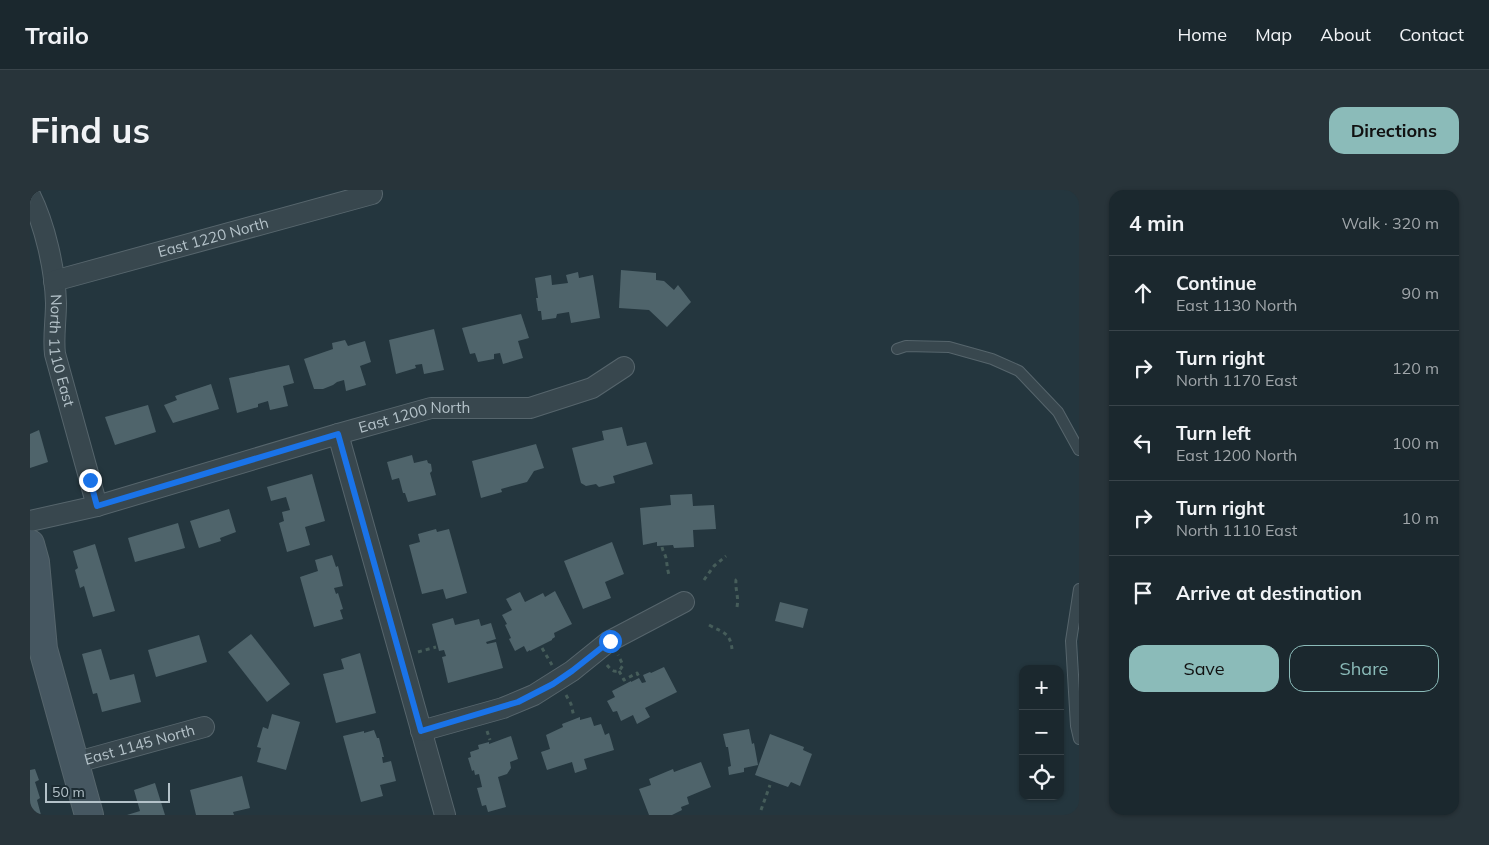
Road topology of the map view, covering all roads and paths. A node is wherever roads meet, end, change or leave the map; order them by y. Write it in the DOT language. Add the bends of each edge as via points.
graph roads {
  1 [pos="372,194"];
  2 [pos="30,195"];
  3 [pos="54,282"];
  4 [pos="897,349"];
  5 [pos="624,367"];
  6 [pos="338,434"];
  7 [pos="1079,450"];
  8 [pos="97,506"];
  9 [pos="30,521"];
  10 [pos="30,544"];
  11 [pos="662,547"];
  12 [pos="726,556"];
  13 [pos="669,574"];
  14 [pos="739,578"];
  15 [pos="704,580"];
  16 [pos="1079,589"];
  17 [pos="684,602"];
  18 [pos="737,607"];
  19 [pos="1077,610"];
  20 [pos="710,626"];
  21 [pos="436,647"];
  22 [pos="542,648"];
  23 [pos="732,649"];
  24 [pos="616,652"];
  25 [pos="412,653"];
  26 [pos="605,661"];
  27 [pos="553,668"];
  28 [pos="619,670"];
  29 [pos="638,677"];
  30 [pos="563,692"];
  31 [pos="574,717"];
  32 [pos="204,727"];
  33 [pos="421,731"];
  34 [pos="1079,739"];
  35 [pos="74,763"];
  36 [pos="770,785"];
  37 [pos="761,810"];
  38 [pos="89,815"];
  39 [pos="445,815"];
  1 -- 3 [label="street, East 1220 North"];
  2 -- 3 [label="street, North 1110 East" via="44,227"];
  3 -- 8 [label="street, North 1110 East" via="55,354"];
  4 -- 7 [label="lane" via="906,346 949,347 992,359 1019,371 1058,412"];
  5 -- 6 [label="street, East 1200 North" via="592,388 530,408 431,408"];
  6 -- 8 [label="street, East 1200 North"];
  6 -- 33 [label="street"];
  8 -- 9 [label="street, East 1200 North"];
  10 -- 35 [label="street" via="35,562 43,649"];
  11 -- 13 [label="path"];
  12 -- 15 [label="path"];
  14 -- 18 [label="path" via="735,585"];
  16 -- 19 [label="lane"];
  17 -- 33 [label="street" via="608,642 572,671 534,695 503,708"];
  19 -- 34 [label="lane" via="1071,641"];
  20 -- 23 [label="path" via="730,637"];
  21 -- 25 [label="path"];
  22 -- 27 [label="path"];
  24 -- 28 [label="path" via="624,666"];
  26 -- 28 [label="path" via="612,670"];
  28 -- 29 [label="path" via="624,680 637,673"];
  30 -- 31 [label="path"];
  32 -- 35 [label="street, East 1145 North"];
  33 -- 39 [label="street"];
  35 -- 38 [label="street"];
  36 -- 37 [label="path"];
}
